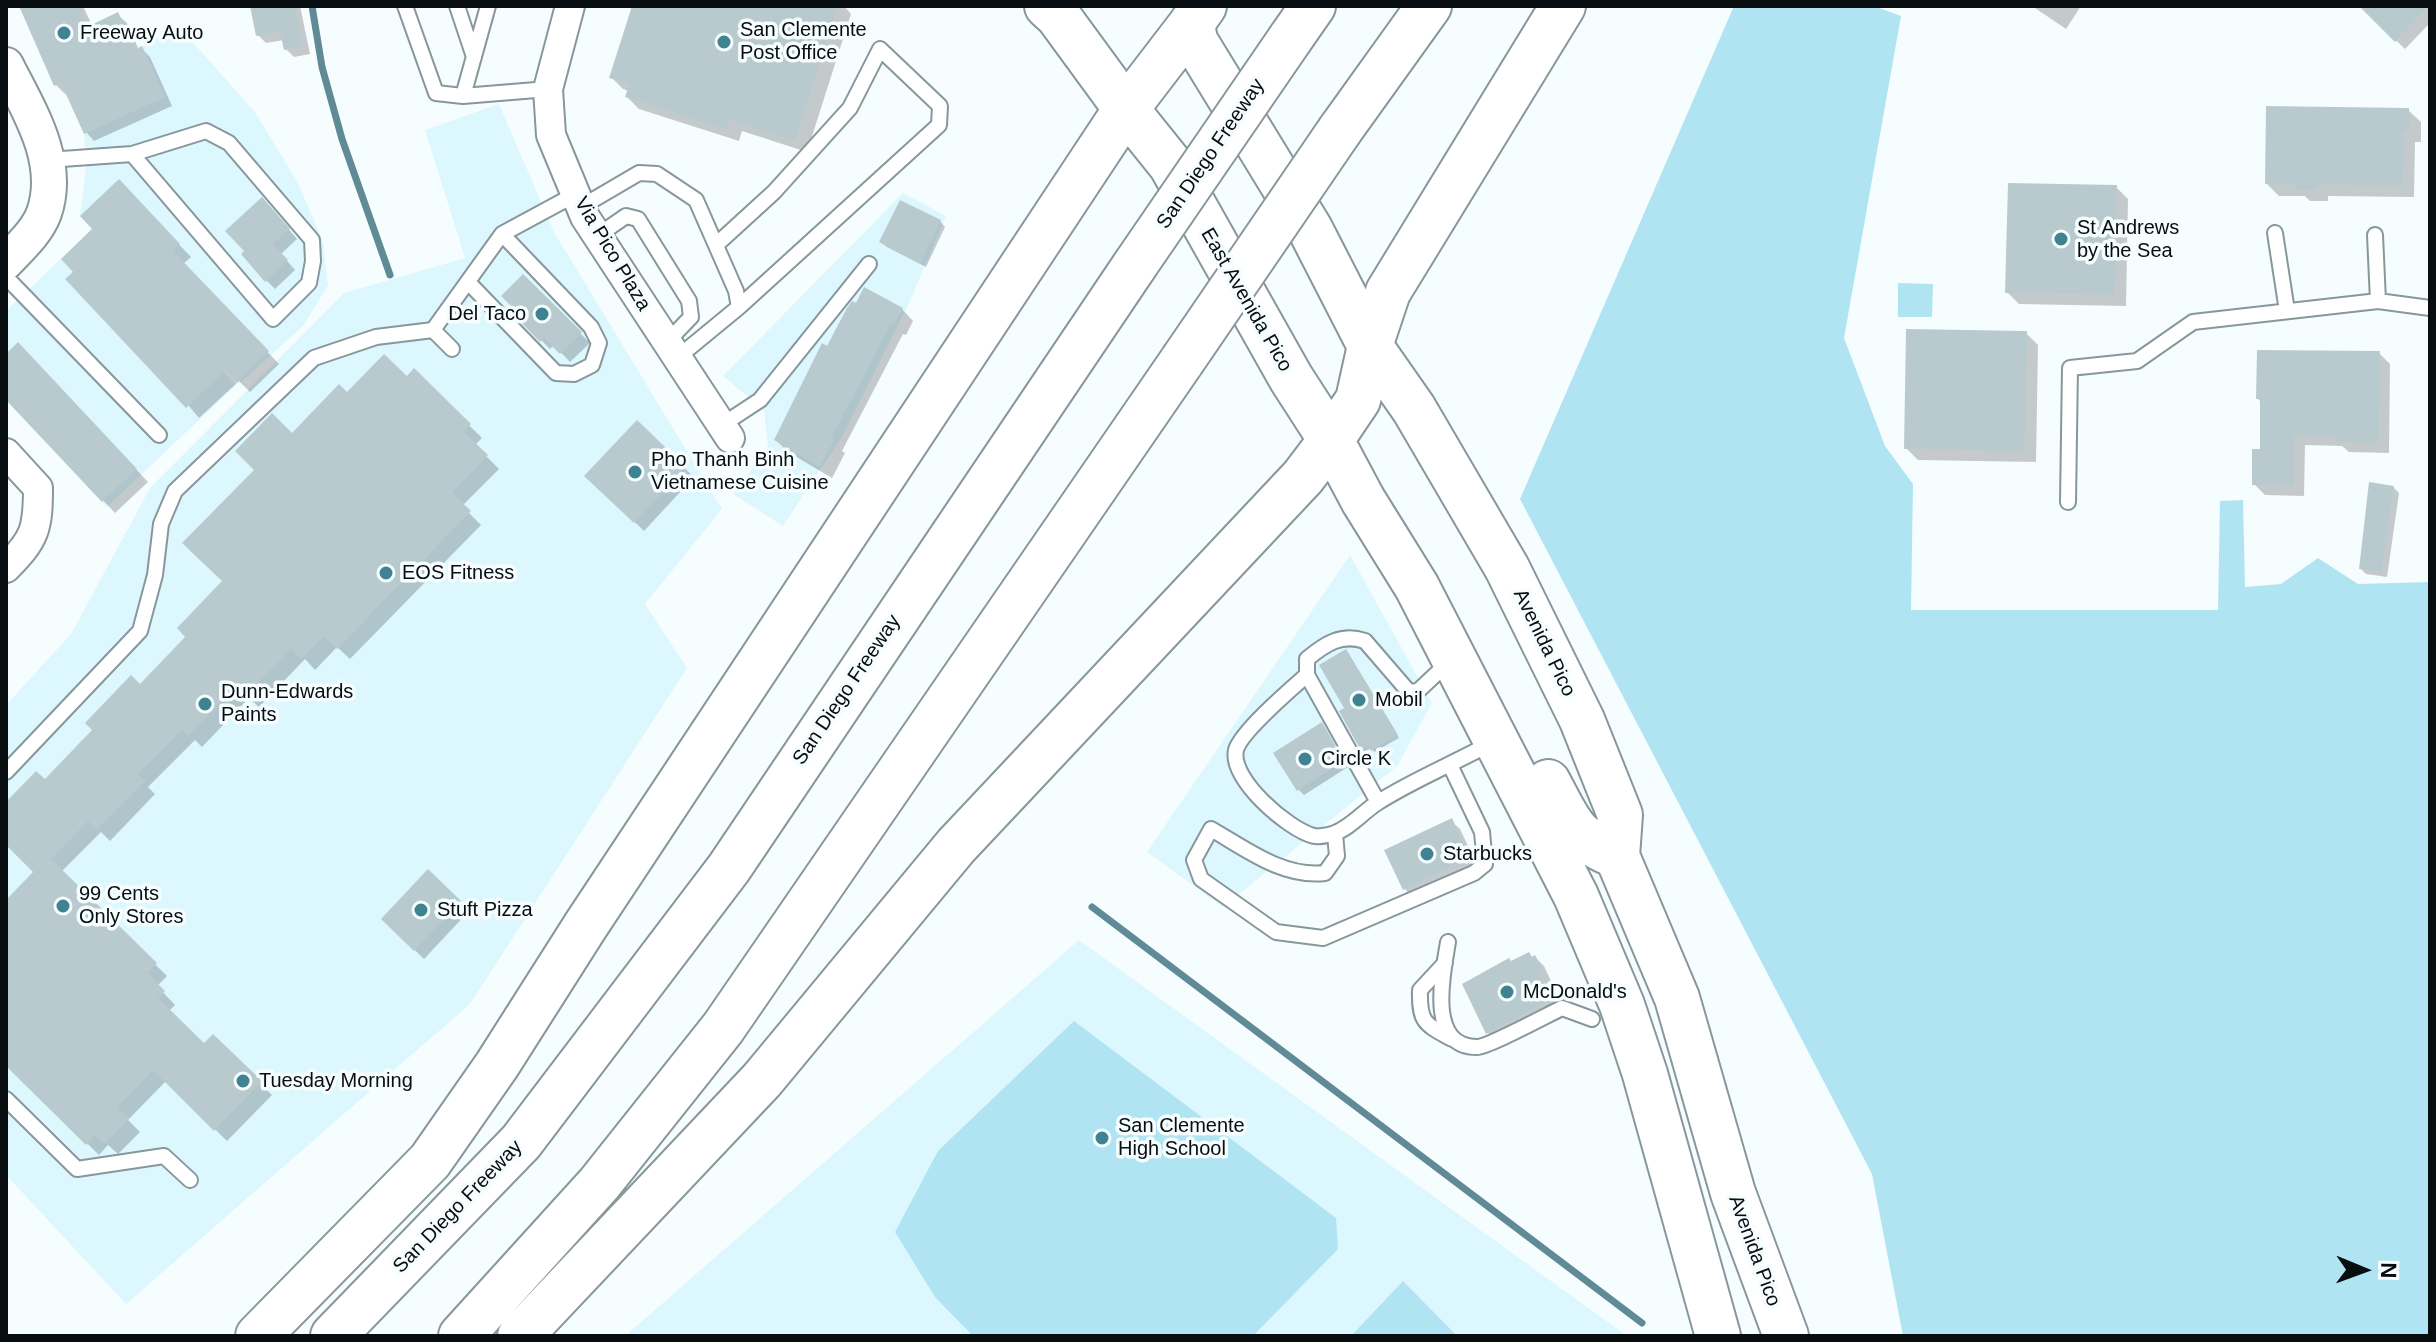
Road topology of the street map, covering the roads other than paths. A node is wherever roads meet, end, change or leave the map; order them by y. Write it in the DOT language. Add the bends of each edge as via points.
graph roads {
  1 [pos="405,6"];
  2 [pos="457,6"];
  3 [pos="488,6"];
  4 [pos="570,6"];
  5 [pos="1047,6"];
  6 [pos="1429,6"];
  7 [pos="1563,6"];
  8 [pos="1190,12"];
  9 [pos="1301,22"];
  10 [pos="474,57"];
  11 [pos="6,65"];
  12 [pos="548,89"];
  13 [pos="463,96"];
  14 [pos="1126,109"];
  15 [pos="132,154"];
  16 [pos="47,160"];
  17 [pos="578,201"];
  18 [pos="2275,233"];
  19 [pos="502,234"];
  20 [pos="2375,235"];
  21 [pos="597,236"];
  22 [pos="716,245"];
  23 [pos="6,262"];
  24 [pos="869,264"];
  25 [pos="6,277"];
  26 [pos="468,282"];
  27 [pos="2378,301"];
  28 [pos="739,307"];
  29 [pos="2430,308"];
  30 [pos="2287,311"];
  31 [pos="433,330"];
  32 [pos="1370,346"];
  33 [pos="452,349"];
  34 [pos="672,351"];
  35 [pos="726,432"];
  36 [pos="159,435"];
  37 [pos="1331,440"];
  38 [pos="6,453"];
  39 [pos="2068,502"];
  40 [pos="6,568"];
  41 [pos="1452,659"];
  42 [pos="1307,675"];
  43 [pos="1494,741"];
  44 [pos="1450,765"];
  45 [pos="6,772"];
  46 [pos="1378,802"];
  47 [pos="1335,834"];
  48 [pos="1617,856"];
  49 [pos="1576,896"];
  50 [pos="1448,942"];
  51 [pos="1445,963"];
  52 [pos="1677,998"];
  53 [pos="1592,1019"];
  54 [pos="1456,1041"];
  55 [pos="6,1099"];
  56 [pos="190,1180"];
  57 [pos="258,1336"];
  58 [pos="333,1336"];
  59 [pos="461,1336"];
  60 [pos="520,1336"];
  61 [pos="1718,1336"];
  62 [pos="1786,1336"];
  1 -- 13 [label="lane" via="436,93"];
  2 -- 10 [label="lane"];
  3 -- 10 [label="lane"];
  4 -- 12 [label="street, Via Pico Plaza"];
  5 -- 14 [label="main road, East Avenida Pico"];
  6 -- 59 [label="main road, bridge" via="723,1028 599,1184"];
  7 -- 32 [label="main road" via="1388,292"];
  8 -- 14 [label="main road"];
  8 -- 32 [label="main road, Avenida Pico" via="1195,41 1310,229"];
  9 -- 58 [label="main road, San Diego Freeway, bridge" via="720,881 521,1142"];
  10 -- 13 [label="lane"];
  11 -- 16 [label="street"];
  12 -- 13 [label="lane"];
  12 -- 17 [label="street, Via Pico Plaza" via="551,135"];
  14 -- 37 [label="main road, East Avenida Pico" via="1171,165"];
  14 -- 57 [label="main road" via="439,1149"];
  15 -- 15 [label="lane" via="273,319 309,283 312,240 229,143 206,131"];
  15 -- 16 [label="lane"];
  16 -- 23 [label="street" via="44,214"];
  17 -- 19 [label="lane"];
  17 -- 21 [label="street, Via Pico Plaza"];
  17 -- 22 [label="lane" via="639,173 657,174 696,200"];
  18 -- 30 [label="lane"];
  19 -- 26 [label="lane"];
  19 -- 26 [label="lane" via="591,327 599,343 592,365 574,374 556,373"];
  20 -- 27 [label="lane"];
  21 -- 34 [label="street, Via Pico Plaza"];
  21 -- 34 [label="lane" via="626,216 638,219 689,301 691,317"];
  22 -- 28 [label="lane"];
  22 -- 28 [label="lane" via="774,192 850,108 880,49 940,106 939,125"];
  24 -- 35 [label="lane" via="760,400"];
  25 -- 36 [label="lane"];
  26 -- 31 [label="lane"];
  27 -- 29 [label="lane"];
  27 -- 30 [label="lane"];
  28 -- 34 [label="lane"];
  30 -- 39 [label="lane" via="2193,322 2137,361 2070,368"];
  31 -- 33 [label="lane"];
  31 -- 45 [label="lane" via="376,337 314,358 175,491 161,524 140,631"];
  32 -- 37 [label="main road" via="1358,400"];
  32 -- 48 [label="main road, Avenida Pico" via="1414,409 1507,568 1582,720 1620,815"];
  34 -- 35 [label="street, Via Pico Plaza"];
  37 -- 41 [label="main road" via="1417,587"];
  37 -- 60 [label="main road" via="1303,477 956,846 762,1080"];
  38 -- 40 [label="street" via="38,488 38,516 28,546"];
  41 -- 42 [label="lane" via="1418,691 1409,692 1365,641 1343,638 1324,644 1307,659"];
  41 -- 43 [label="main road"];
  42 -- 46 [label="lane"];
  42 -- 47 [label="lane" via="1260,718 1236,749 1236,761 1259,798 1283,820 1315,836"];
  43 -- 44 [label="lane"];
  43 -- 48 [label="main road" via="1531,753 1575,832"];
  43 -- 49 [label="main road"];
  44 -- 46 [label="lane"];
  44 -- 47 [label="lane" via="1482,832 1485,864 1323,938 1276,932 1201,879 1194,860 1211,829 1285,870 1325,873 1337,856"];
  46 -- 47 [label="lane"];
  48 -- 52 [label="main road, Avenida Pico"];
  49 -- 52 [label="main road" via="1605,903 1633,968 1657,992"];
  49 -- 61 [label="main road" via="1645,1074"];
  50 -- 51 [label="lane"];
  51 -- 54 [label="lane" via="1443,1018"];
  51 -- 54 [label="lane" via="1420,990 1419,1013 1427,1026"];
  52 -- 62 [label="main road, Avenida Pico" via="1733,1193"];
  53 -- 54 [label="lane" via="1562,1008 1478,1047"];
  55 -- 56 [label="lane" via="77,1169 164,1156"];
}
